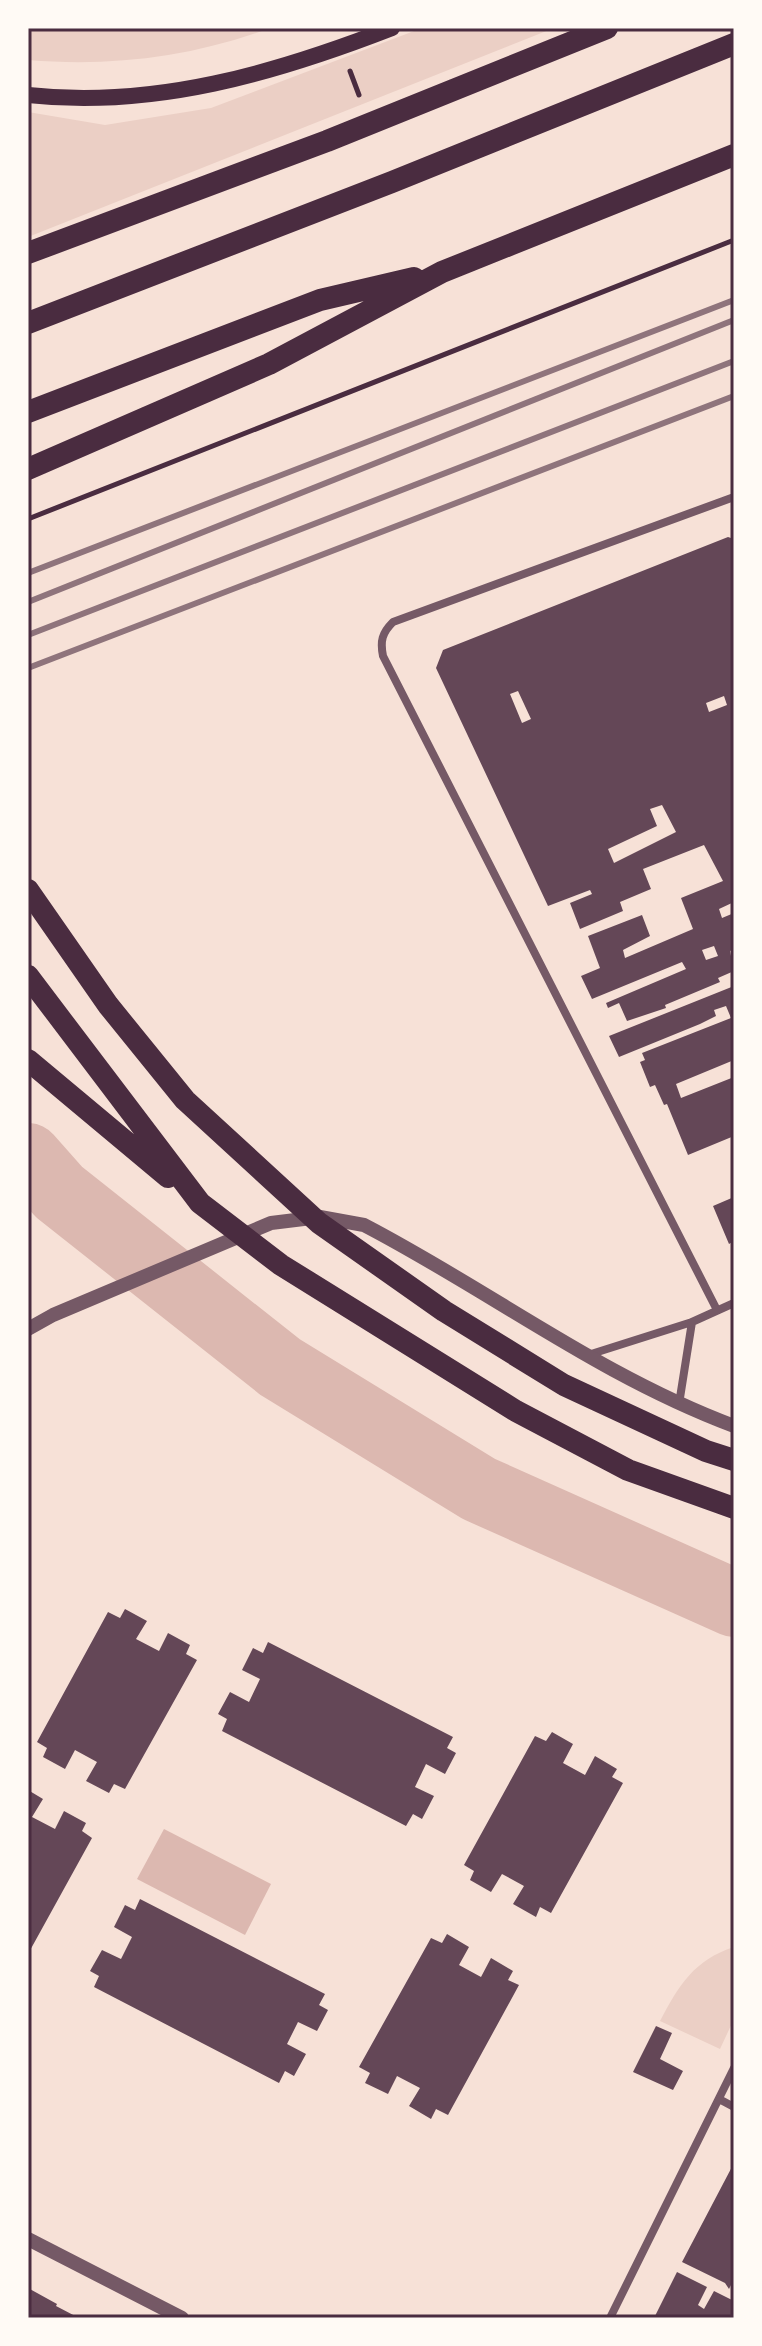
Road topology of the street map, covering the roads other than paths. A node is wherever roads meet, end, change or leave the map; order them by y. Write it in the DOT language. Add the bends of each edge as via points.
graph roads {
  1 [pos="392,28"];
  2 [pos="607,28"];
  3 [pos="734,44"];
  4 [pos="28,95"];
  5 [pos="734,155"];
  6 [pos="28,253"];
  7 [pos="442,272"];
  8 [pos="28,323"];
  9 [pos="28,412"];
  10 [pos="28,469"];
  11 [pos="734,497"];
  12 [pos="28,890"];
  13 [pos="28,976"];
  14 [pos="28,1060"];
  15 [pos="200,1203"];
  16 [pos="734,1303"];
  17 [pos="717,1310"];
  18 [pos="692,1322"];
  19 [pos="28,1329"];
  20 [pos="585,1356"];
  21 [pos="678,1405"];
  22 [pos="734,1426"];
  23 [pos="734,1460"];
  24 [pos="734,1508"];
  25 [pos="734,2068"];
  26 [pos="719,2099"];
  27 [pos="734,2107"];
  28 [pos="28,2239"];
  29 [pos="182,2318"];
  30 [pos="610,2318"];
  1 -- 4 [label="main road" via="244,79 164,93 73,100"];
  2 -- 6 [label="highway"];
  3 -- 8 [label="highway"];
  5 -- 7 [label="highway"];
  7 -- 9 [label="highway" via="320,300"];
  7 -- 10 [label="highway" via="269,364"];
  11 -- 17 [label="street" via="393,622 384,632 383,656"];
  12 -- 23 [label="highway" via="108,1005 185,1100 319,1223 444,1311 564,1385"];
  13 -- 15 [label="highway"];
  14 -- 15 [label="highway"];
  15 -- 24 [label="highway" via="281,1265 516,1411 628,1470"];
  16 -- 17 [label="street"];
  17 -- 18 [label="street"];
  18 -- 20 [label="street"];
  18 -- 21 [label="street"];
  19 -- 20 [label="street" via="271,1223 320,1217 364,1225"];
  20 -- 21 [label="street"];
  21 -- 22 [label="street"];
  25 -- 26 [label="street"];
  26 -- 27 [label="street"];
  26 -- 30 [label="street"];
  28 -- 29 [label="street"];
}
